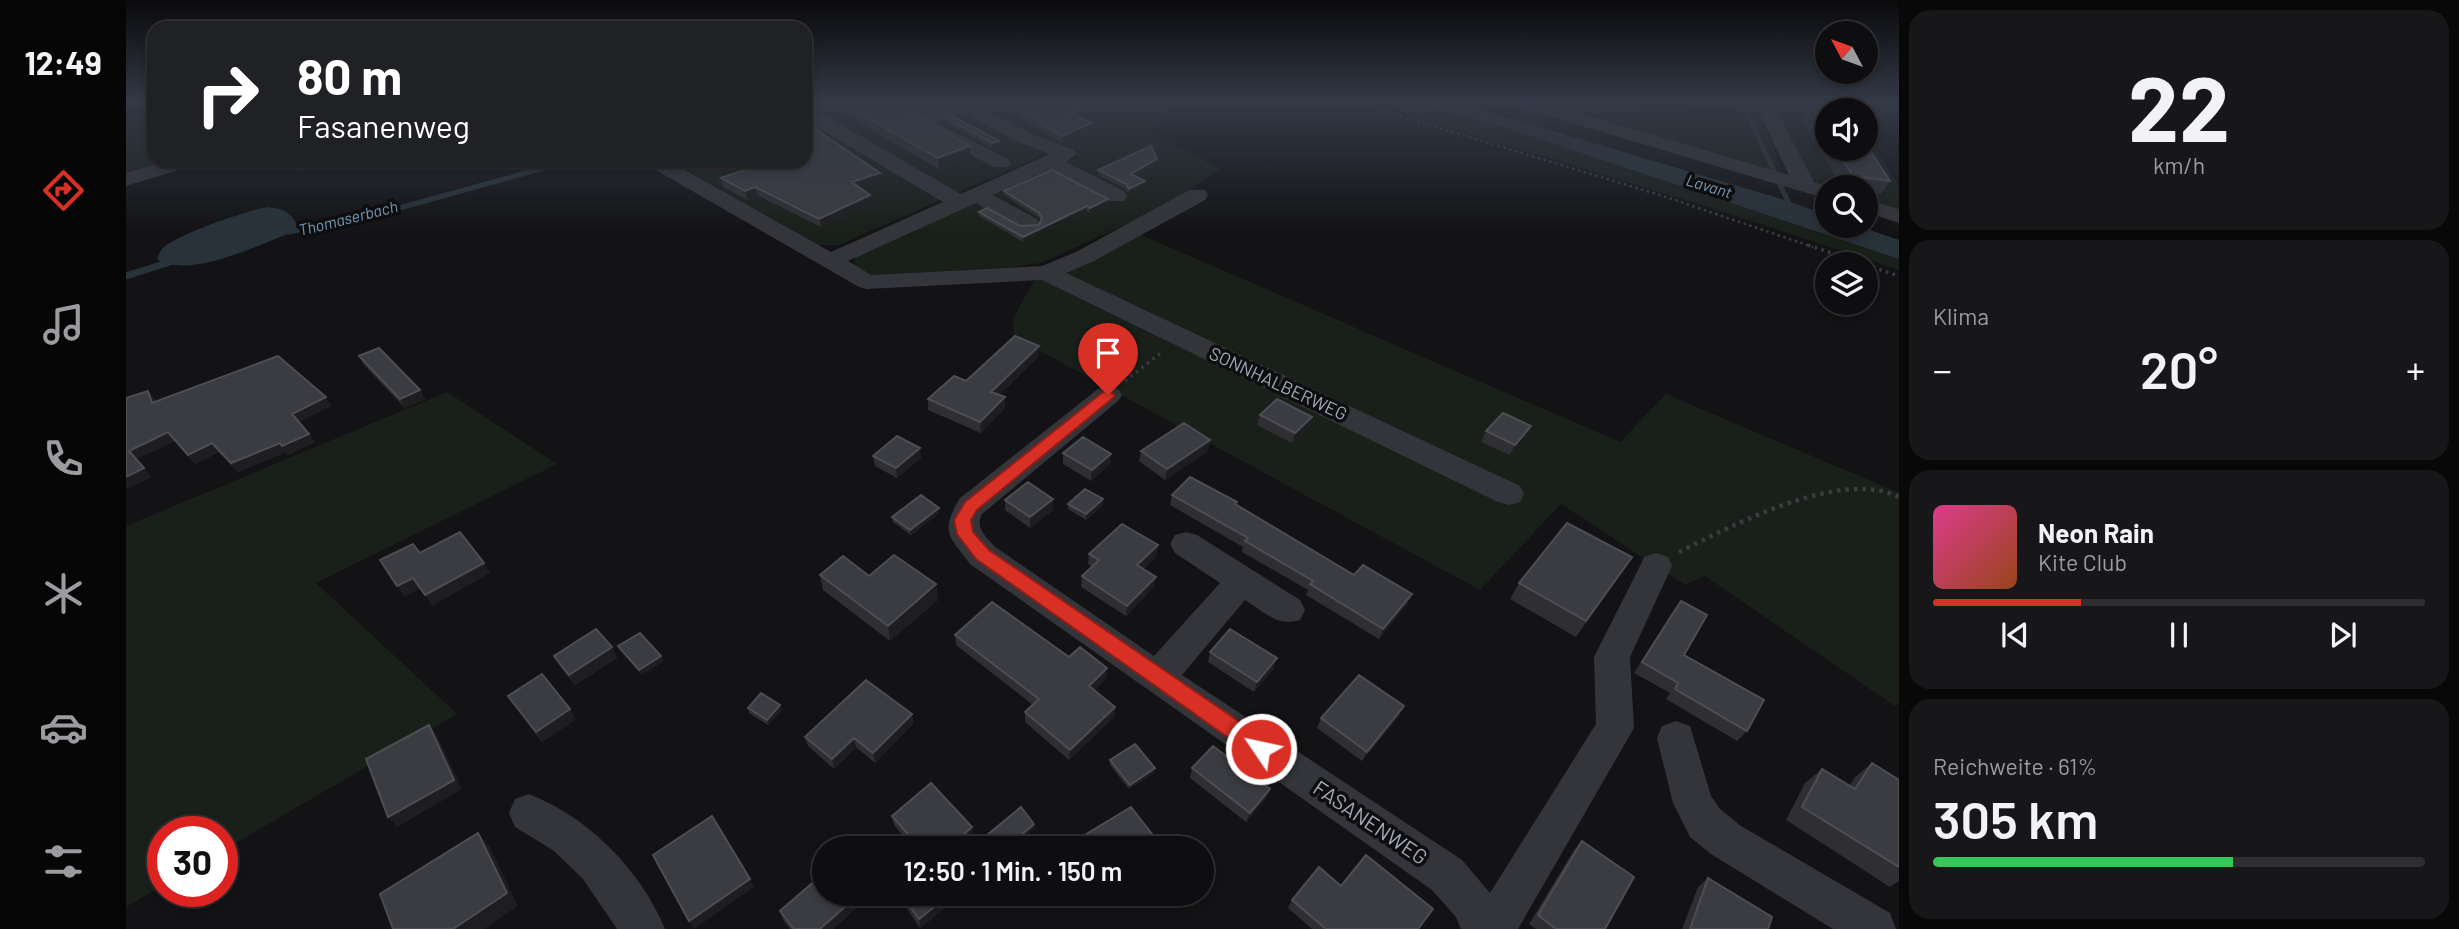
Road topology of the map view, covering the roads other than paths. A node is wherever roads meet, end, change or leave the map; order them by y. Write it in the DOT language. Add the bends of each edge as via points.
graph roads {
  1 [pos="867,145"];
  2 [pos="968,145"];
  3 [pos="1036,145"];
  4 [pos="1671,145"];
  5 [pos="1782,145"];
  6 [pos="1046,152"];
  7 [pos="1001,163"];
  8 [pos="165,168"];
  9 [pos="666,168"];
  10 [pos="126,180"];
  11 [pos="1798,183"];
  12 [pos="1815,189"];
  13 [pos="1197,195"];
  14 [pos="1116,196"];
  15 [pos="968,198"];
  16 [pos="1878,209"];
  17 [pos="1899,216"];
  18 [pos="1030,224"];
  19 [pos="828,261"];
  20 [pos="1046,273"];
  21 [pos="1108,395"];
  22 [pos="1509,494"];
  23 [pos="1186,544"];
  24 [pos="1656,566"];
  25 [pos="1242,581"];
  26 [pos="1288,610"];
  27 [pos="1157,678"];
  28 [pos="1676,738"];
  29 [pos="529,813"];
  30 [pos="643,929"];
  31 [pos="1483,929"];
  32 [pos="1493,929"];
  33 [pos="1874,929"];
  1 -- 15 [label="street"];
  2 -- 7 [label="street"];
  3 -- 6 [label="street"];
  4 -- 11 [label="street"];
  5 -- 11 [label="street"];
  6 -- 14 [label="street"];
  6 -- 15 [label="street"];
  8 -- 10 [label="street"];
  9 -- 19 [label="street, SONNHALBERWEG"];
  11 -- 12 [label="street"];
  13 -- 20 [label="street, SONNHALBERWEG"];
  15 -- 18 [label="street"];
  15 -- 19 [label="street"];
  16 -- 17 [label="street"];
  19 -- 20 [label="street, SONNHALBERWEG" via="867,282"];
  20 -- 22 [label="street, SONNHALBERWEG"];
  21 -- 27 [label="street, FASANENWEG" via="971,506 963,520 965,534 982,555"];
  23 -- 25 [label="street"];
  24 -- 32 [label="street" via="1612,657 1609,672 1618,712 1615,728"];
  25 -- 26 [label="street"];
  25 -- 27 [label="street"];
  27 -- 31 [label="street, FASANENWEG" via="1447,875 1472,902"];
  28 -- 33 [label="street" via="1693,803 1704,823"];
  29 -- 30 [label="street" via="569,838 598,864"];
}
